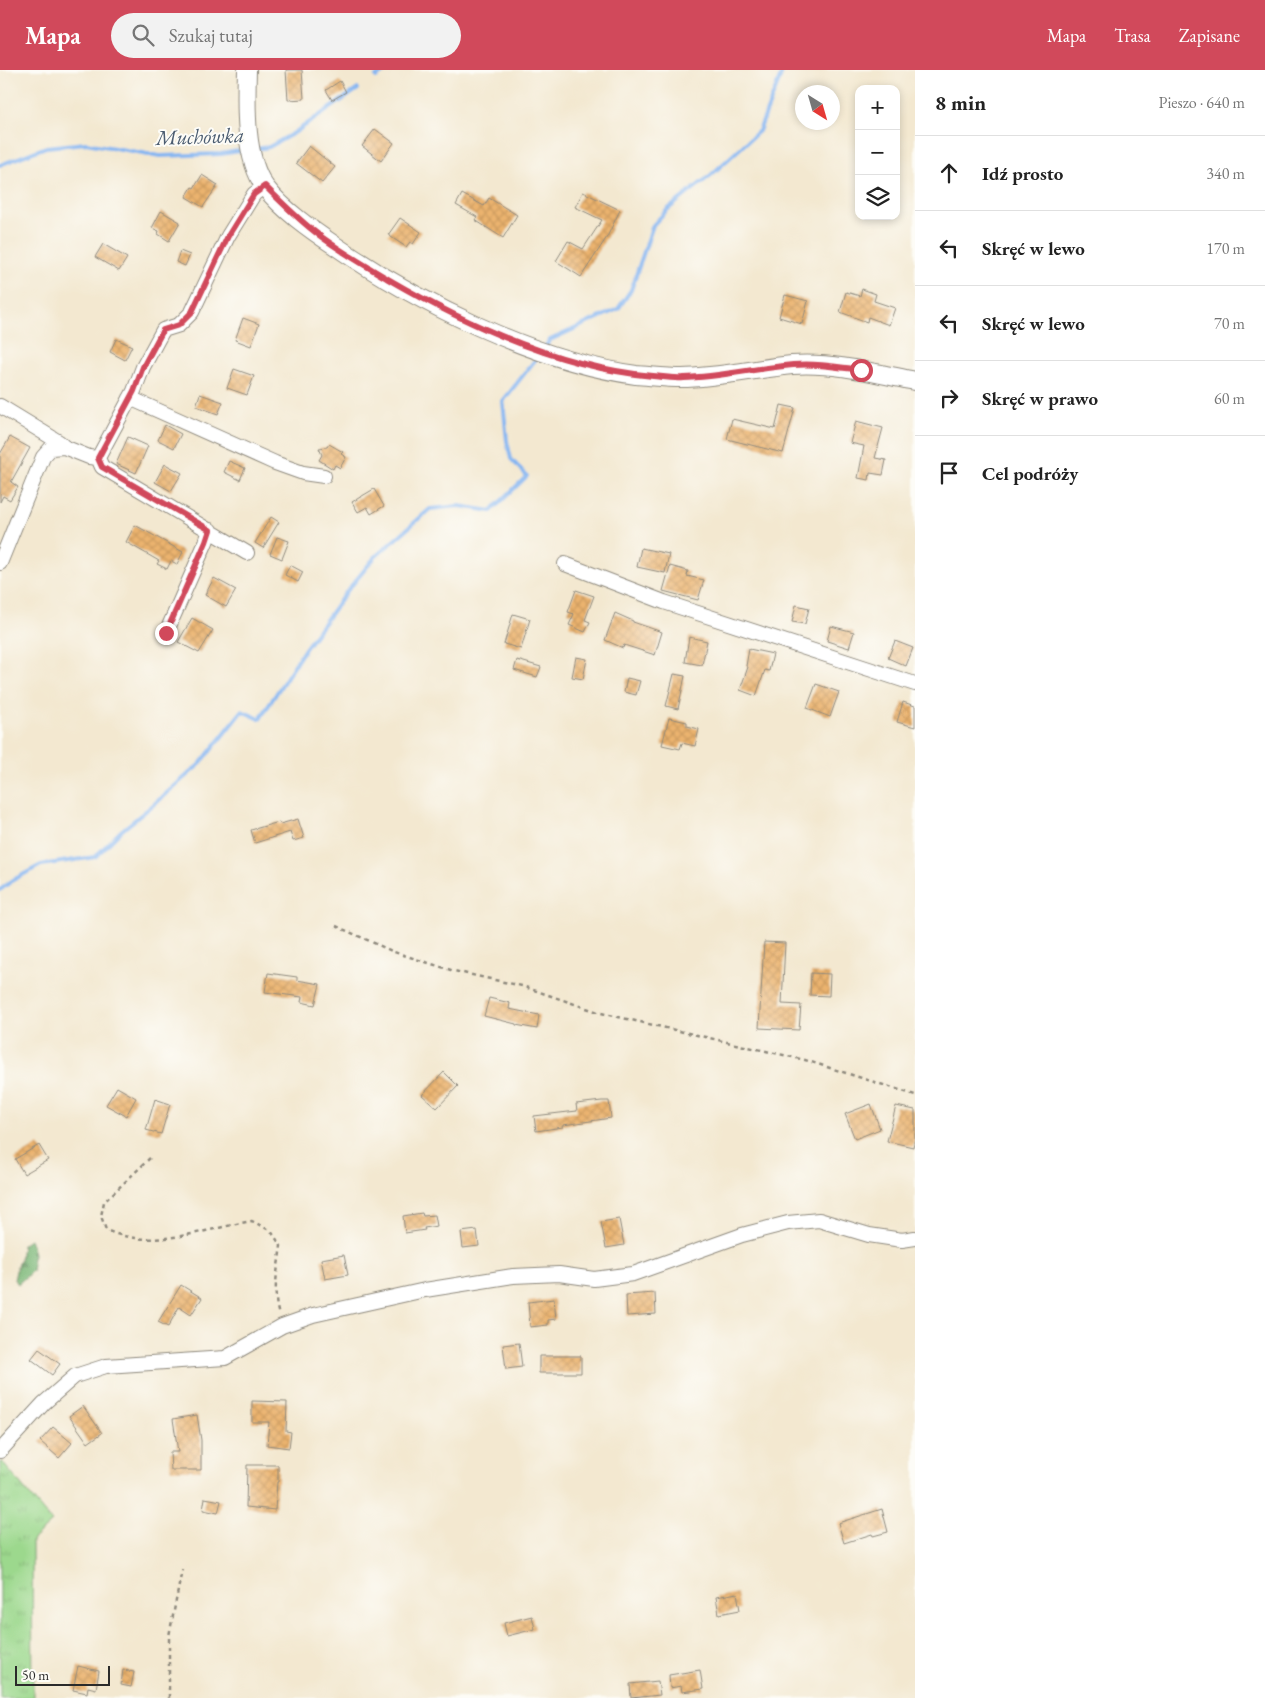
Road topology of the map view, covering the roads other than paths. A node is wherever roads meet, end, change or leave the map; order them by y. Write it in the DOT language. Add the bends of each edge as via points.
graph roads {
  1 [pos="247,70"];
  2 [pos="265,186"];
  3 [pos="915,381"];
  4 [pos="130,398"];
  5 [pos="0,406"];
  6 [pos="64,447"];
  7 [pos="98,458"];
  8 [pos="324,476"];
  9 [pos="210,530"];
  10 [pos="247,553"];
  11 [pos="0,563"];
  12 [pos="565,564"];
  13 [pos="166,633"];
  14 [pos="915,684"];
  15 [pos="915,1238"];
  16 [pos="0,1451"];
  1 -- 2 [label="main road" via="250,148"];
  2 -- 3 [label="main road" via="300,220 354,259 434,304 476,325 595,367 683,378 793,365 824,365"];
  2 -- 4 [label="street" via="254,194 228,236 192,312 179,325 163,330"];
  4 -- 7 [label="street"];
  4 -- 8 [label="street" via="275,463"];
  5 -- 6 [label="street"];
  6 -- 7 [label="street"];
  6 -- 11 [label="street" via="52,448 43,457"];
  7 -- 9 [label="street" via="102,467"];
  9 -- 10 [label="street"];
  9 -- 13 [label="street"];
  12 -- 14 [label="street" via="664,602"];
  15 -- 16 [label="street" via="902,1240 869,1236 820,1220 788,1223 742,1235 633,1274 594,1279 559,1274 513,1276 425,1290 312,1315 282,1326 225,1358 106,1366 75,1376"];
}
